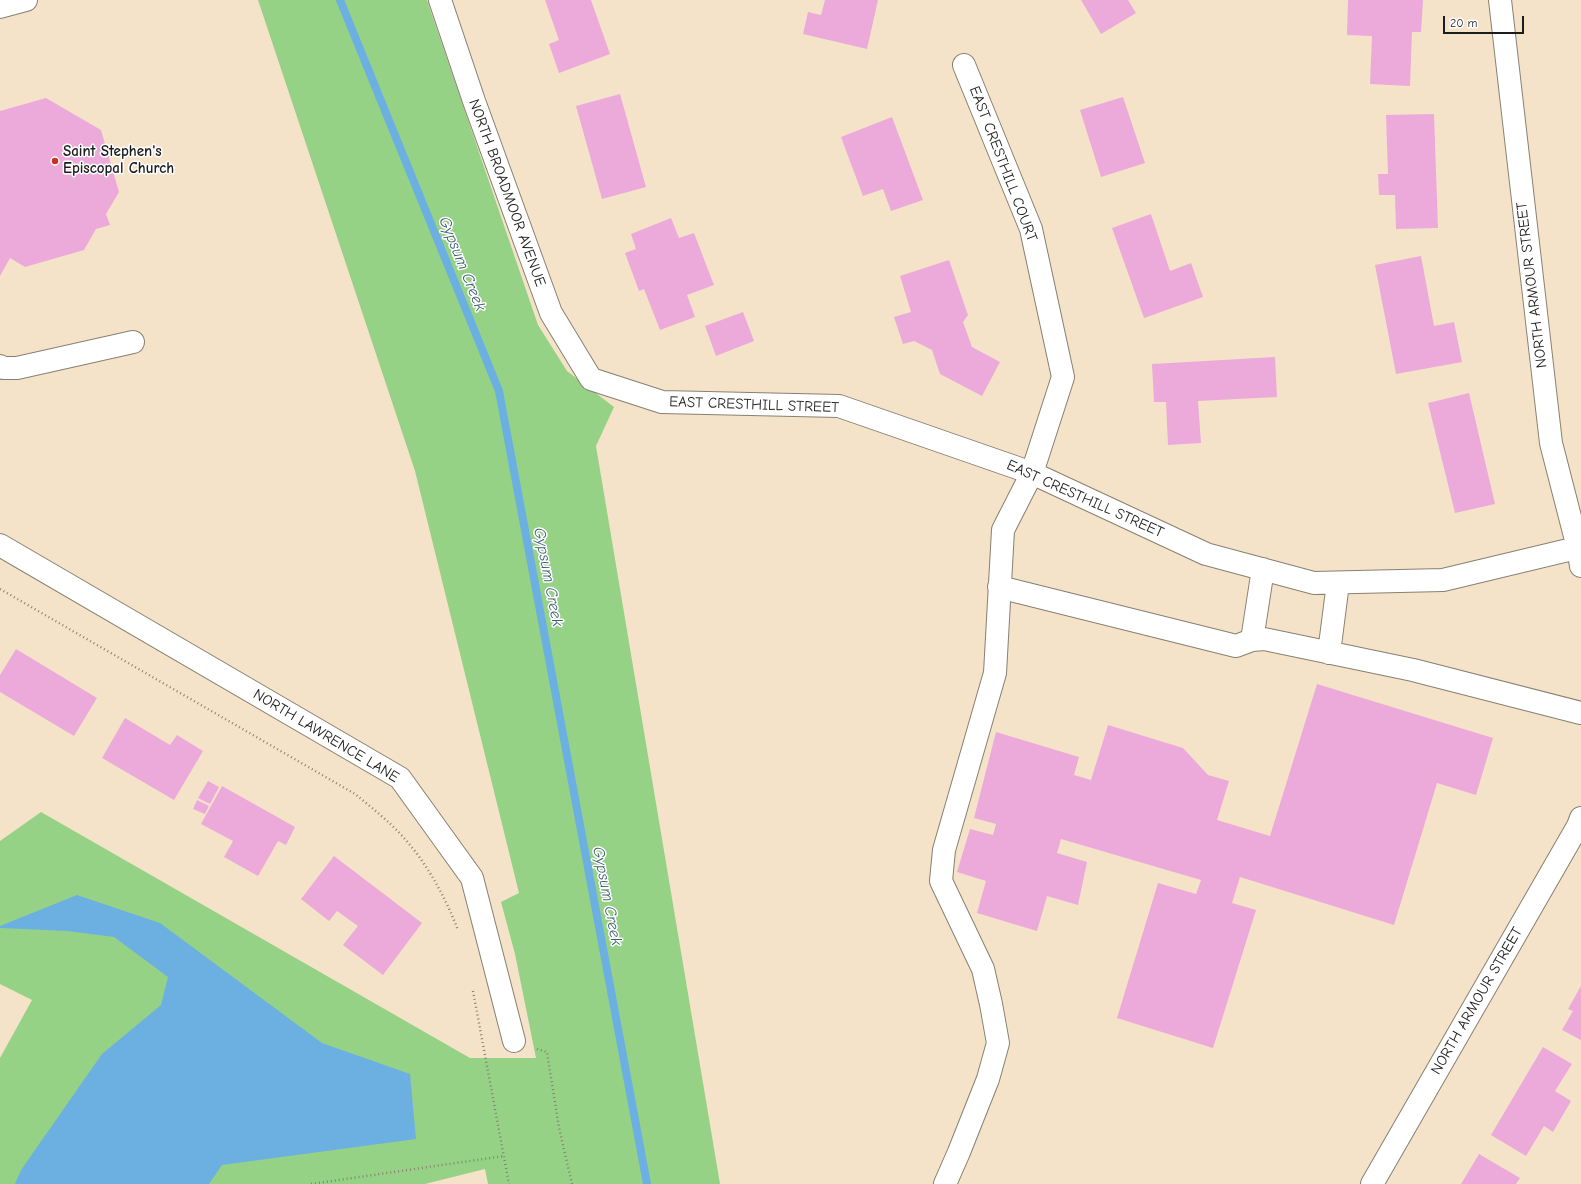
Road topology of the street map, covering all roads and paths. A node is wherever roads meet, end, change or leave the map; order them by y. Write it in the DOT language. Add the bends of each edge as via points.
graph roads {
  1 [pos="26,0"];
  2 [pos="440,0"];
  3 [pos="1500,0"];
  4 [pos="0,7"];
  5 [pos="964,65"];
  6 [pos="133,342"];
  7 [pos="0,366"];
  8 [pos="591,379"];
  9 [pos="1032,473"];
  10 [pos="0,546"];
  11 [pos="1580,553"];
  12 [pos="1263,569"];
  13 [pos="1338,583"];
  14 [pos="1000,587"];
  15 [pos="0,588"];
  16 [pos="1252,640"];
  17 [pos="1329,652"];
  18 [pos="1581,713"];
  19 [pos="1581,818"];
  20 [pos="460,936"];
  21 [pos="473,989"];
  22 [pos="514,1041"];
  23 [pos="504,1156"];
  24 [pos="311,1184"];
  25 [pos="509,1184"];
  26 [pos="572,1184"];
  27 [pos="945,1184"];
  28 [pos="1372,1184"];
  1 -- 4 [label="street"];
  2 -- 8 [label="street, NORTH BROADMOOR AVENUE" via="551,313"];
  3 -- 11 [label="street, NORTH ARMOUR STREET" via="1551,443"];
  5 -- 9 [label="street, EAST CRESTHILL COURT" via="1031,229 1063,376"];
  6 -- 7 [label="street" via="16,368"];
  8 -- 9 [label="street, EAST CRESTHILL STREET" via="662,402 839,406"];
  9 -- 12 [label="street, EAST CRESTHILL STREET" via="1206,554"];
  9 -- 14 [label="street, EAST CRESTHILL COURT" via="1003,530"];
  10 -- 22 [label="street, NORTH LAWRENCE LANE" via="400,778 472,878"];
  11 -- 13 [label="street, EAST CRESTHILL STREET" via="1442,580"];
  12 -- 13 [label="street, EAST CRESTHILL STREET" via="1314,583"];
  12 -- 16 [label="street"];
  13 -- 17 [label="street"];
  14 -- 16 [label="street" via="1236,646"];
  14 -- 27 [label="street, EAST CRESTHILL COURT" via="995,673 944,850 941,881 983,969 998,1043 988,1079"];
  15 -- 20 [label="path" via="355,794 387,820 409,843 431,874 452,914"];
  16 -- 17 [label="street" via="1264,639"];
  17 -- 18 [label="street" via="1413,670"];
  19 -- 28 [label="street, NORTH ARMOUR STREET"];
  21 -- 23 [label="path"];
  22 -- 26 [label="path" via="547,1052 559,1128"];
  23 -- 24 [label="path"];
  23 -- 25 [label="path"];
}
